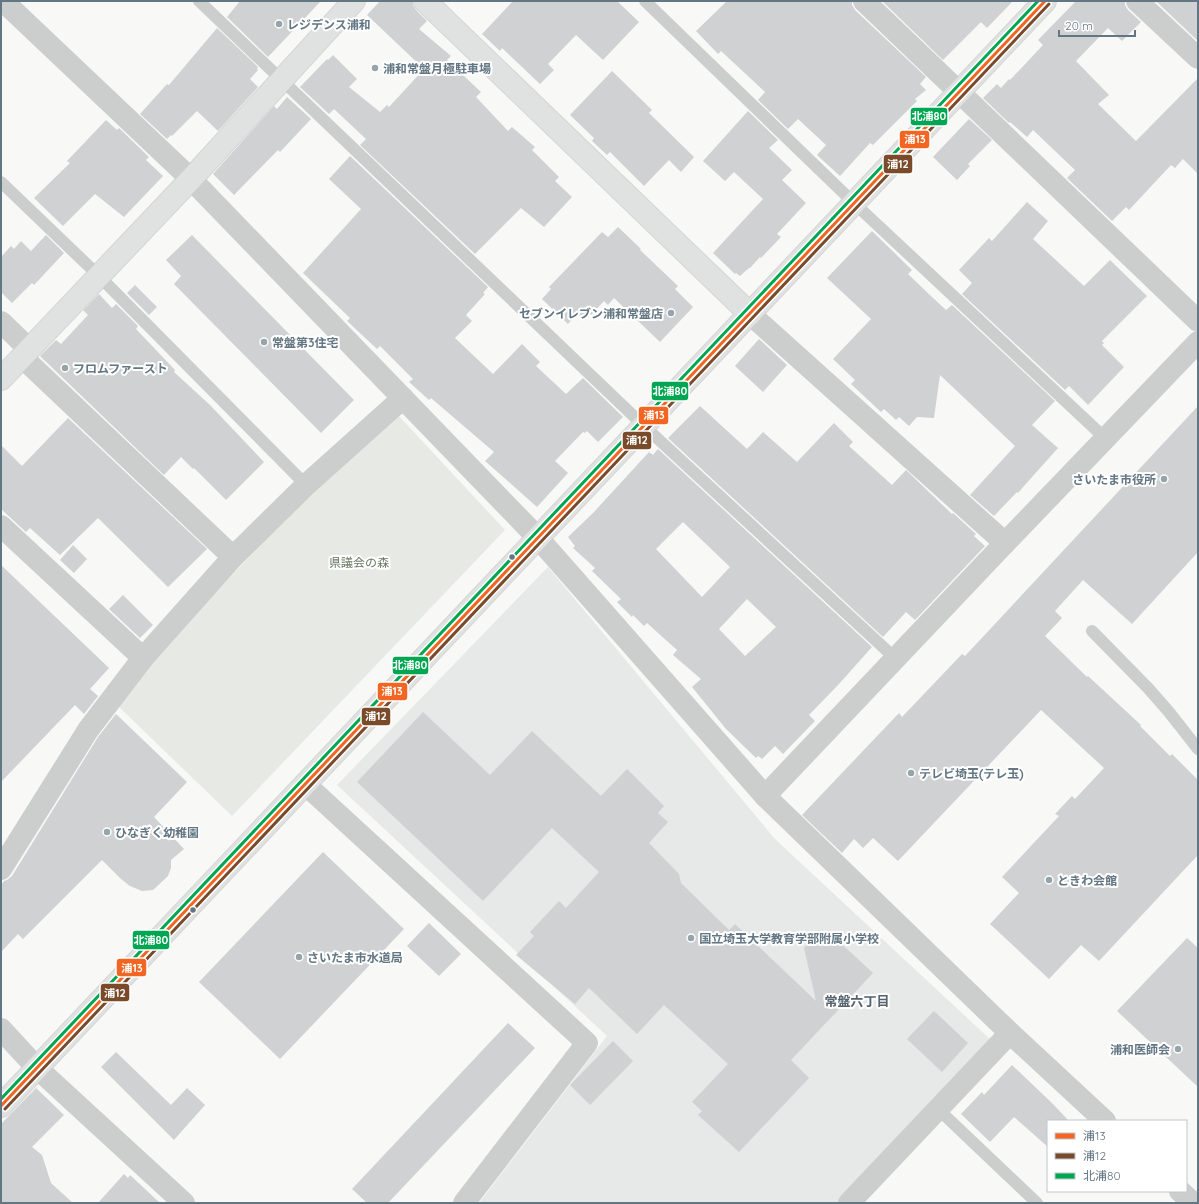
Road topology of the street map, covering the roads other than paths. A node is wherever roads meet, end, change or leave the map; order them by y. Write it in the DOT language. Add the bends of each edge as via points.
graph roads {
  1 [pos="3,1"];
  2 [pos="199,1"];
  3 [pos="354,1"];
  4 [pos="425,1"];
  5 [pos="645,1"];
  6 [pos="864,1"];
  7 [pos="1045,1"];
  8 [pos="1138,1"];
  9 [pos="1198,58"];
  10 [pos="282,79"];
  11 [pos="959,92"];
  12 [pos="191,179"];
  13 [pos="1,182"];
  14 [pos="854,203"];
  15 [pos="99,276"];
  16 [pos="750,314"];
  17 [pos="1198,321"];
  18 [pos="1,322"];
  19 [pos="1198,342"];
  20 [pos="26,353"];
  21 [pos="1,379"];
  22 [pos="403,398"];
  23 [pos="644,426"];
  24 [pos="1106,439"];
  25 [pos="306,485"];
  26 [pos="1,526"];
  27 [pos="538,538"];
  28 [pos="1005,543"];
  29 [pos="233,557"];
  30 [pos="1092,631"];
  31 [pos="143,658"];
  32 [pos="896,660"];
  33 [pos="1198,749"];
  34 [pos="305,784"];
  35 [pos="765,796"];
  36 [pos="1,869"];
  37 [pos="1,1029"];
  38 [pos="1010,1033"];
  39 [pos="37,1068"];
  40 [pos="1,1106"];
  41 [pos="938,1109"];
  42 [pos="1104,1120"];
  43 [pos="1181,1192"];
  44 [pos="860,1199"];
  45 [pos="184,1203"];
  46 [pos="464,1203"];
  47 [pos="1037,1203"];
  48 [pos="1193,1203"];
  1 -- 12 [label="street"];
  2 -- 10 [label="lane"];
  3 -- 10 [label="main road"];
  4 -- 16 [label="main road"];
  5 -- 14 [label="lane"];
  6 -- 11 [label="street"];
  7 -- 11 [label="main road"];
  8 -- 9 [label="street"];
  10 -- 12 [label="main road"];
  10 -- 23 [label="lane"];
  11 -- 14 [label="main road"];
  11 -- 17 [label="street"];
  12 -- 15 [label="main road"];
  12 -- 22 [label="street"];
  13 -- 15 [label="lane"];
  14 -- 16 [label="main road"];
  14 -- 24 [label="lane"];
  15 -- 20 [label="main road"];
  15 -- 25 [label="lane"];
  16 -- 23 [label="main road"];
  16 -- 28 [label="street"];
  18 -- 20 [label="street"];
  19 -- 24 [label="street"];
  20 -- 21 [label="main road"];
  20 -- 29 [label="street"];
  22 -- 25 [label="street"];
  22 -- 27 [label="street"];
  23 -- 27 [label="main road"];
  23 -- 32 [label="lane"];
  24 -- 28 [label="street"];
  25 -- 29 [label="street"];
  26 -- 31 [label="street"];
  27 -- 34 [label="main road"];
  27 -- 35 [label="street"];
  28 -- 32 [label="street"];
  29 -- 31 [label="street"];
  30 -- 33 [label="lane" via="1170,712"];
  31 -- 36 [label="street" via="88,730"];
  32 -- 35 [label="street"];
  34 -- 39 [label="main road"];
  34 -- 46 [label="street" via="587,1043"];
  35 -- 38 [label="street"];
  37 -- 39 [label="street"];
  38 -- 41 [label="street"];
  38 -- 42 [label="street"];
  39 -- 40 [label="main road"];
  39 -- 45 [label="street"];
  41 -- 44 [label="street"];
  41 -- 47 [label="lane"];
  43 -- 48 [label="street"];
}
